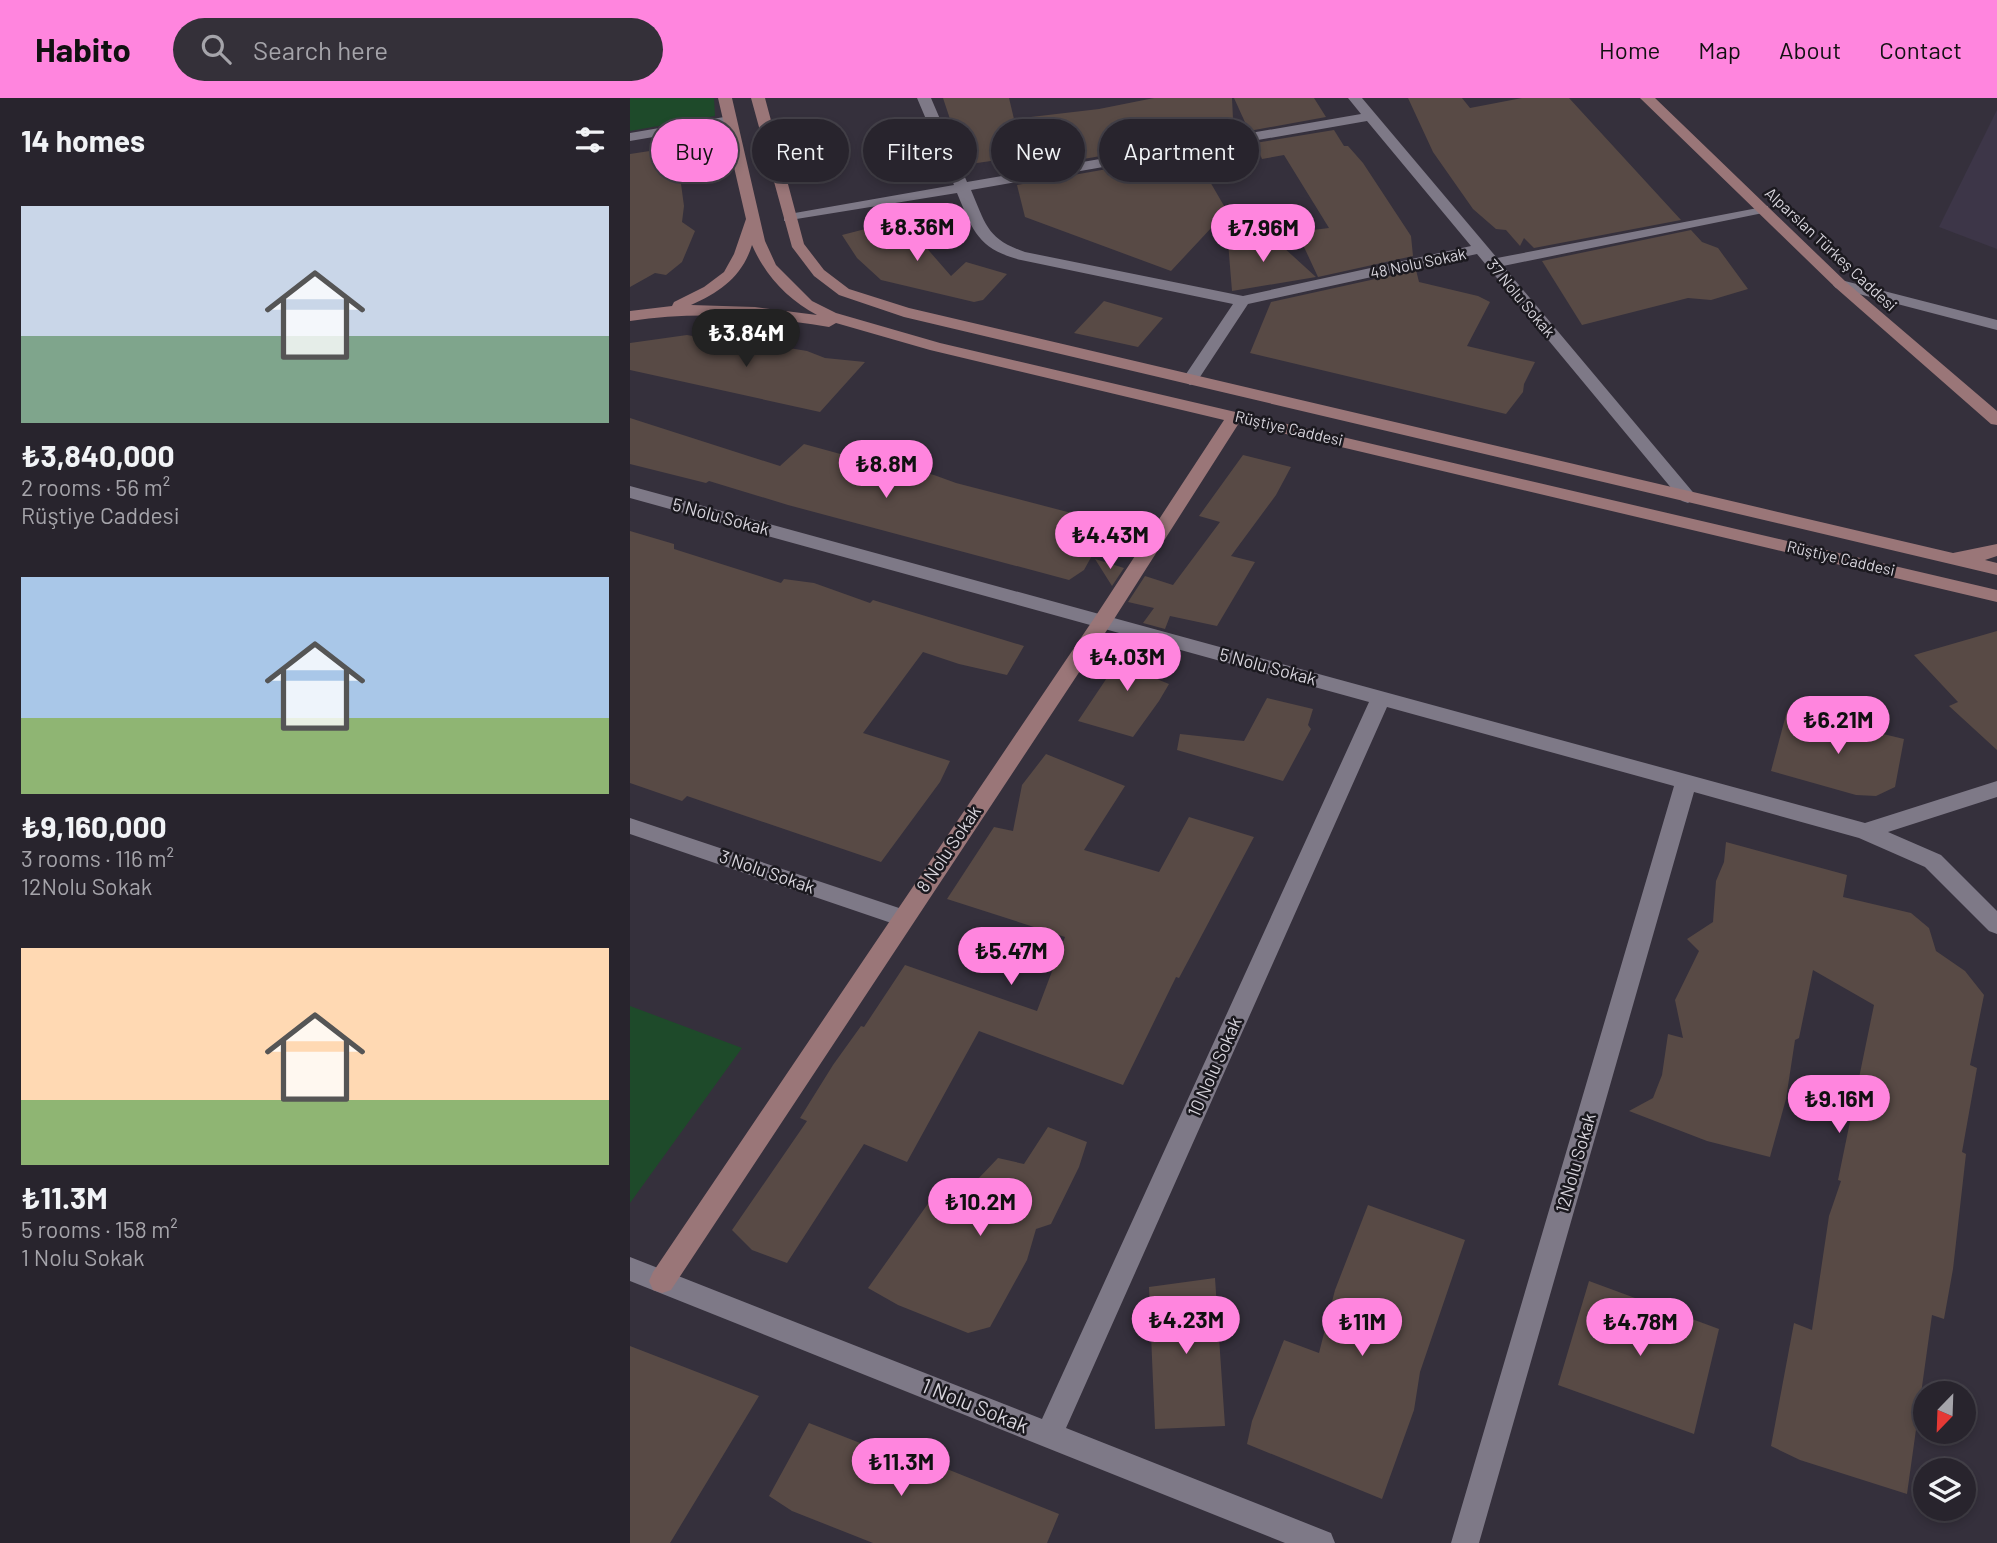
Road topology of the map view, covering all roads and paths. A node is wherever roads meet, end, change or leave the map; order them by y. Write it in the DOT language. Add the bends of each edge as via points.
graph roads {
  1 [pos="725,98"];
  2 [pos="758,98"];
  3 [pos="924,98"];
  4 [pos="1355,98"];
  5 [pos="1647,98"];
  6 [pos="1370,116"];
  7 [pos="730,119"];
  8 [pos="651,133"];
  9 [pos="630,137"];
  10 [pos="738,155"];
  11 [pos="961,188"];
  12 [pos="1763,209"];
  13 [pos="752,215"];
  14 [pos="789,218"];
  15 [pos="1480,249"];
  16 [pos="1492,264"];
  17 [pos="1841,285"];
  18 [pos="1243,301"];
  19 [pos="671,308"];
  20 [pos="630,316"];
  21 [pos="1997,325"];
  22 [pos="876,330"];
  23 [pos="1189,380"];
  24 [pos="1235,416"];
  25 [pos="1997,420"];
  26 [pos="630,492"];
  27 [pos="1688,497"];
  28 [pos="1997,550"];
  29 [pos="1924,553"];
  30 [pos="1997,569"];
  31 [pos="1997,596"];
  32 [pos="1102,622"];
  33 [pos="1381,698"];
  34 [pos="1686,782"];
  35 [pos="1997,789"];
  36 [pos="630,826"];
  37 [pos="1864,831"];
  38 [pos="903,919"];
  39 [pos="1997,925"];
  40 [pos="630,1269"];
  41 [pos="662,1281"];
  42 [pos="1049,1435"];
  43 [pos="1321,1543"];
  44 [pos="1465,1543"];
  1 -- 7 [label="street, Rüştiye Caddesi"];
  2 -- 14 [label="street, Rüştiye Caddesi"];
  3 -- 11 [label="street"];
  4 -- 6 [label="street, 37 Nolu Sokak"];
  5 -- 12 [label="street, Alparslan Türkeş Caddesi"];
  6 -- 11 [label="street"];
  6 -- 15 [label="street, 37 Nolu Sokak"];
  8 -- 9 [label="street"];
  10 -- 13 [label="street, Rüştiye Caddesi"];
  11 -- 14 [label="street"];
  11 -- 18 [label="street" via="982,234 996,247"];
  12 -- 16 [label="street, 48 Nolu Sokak"];
  12 -- 17 [label="street, Alparslan Türkeş Caddesi"];
  13 -- 19 [label="street" via="744,254 734,274 709,292"];
  13 -- 22 [label="street, Rüştiye Caddesi" via="769,267 788,287 830,316"];
  14 -- 23 [label="street, Rüştiye Caddesi" via="797,244 819,273 844,292 904,312"];
  15 -- 16 [label="street, 37 Nolu Sokak"];
  15 -- 18 [label="street, 48 Nolu Sokak"];
  16 -- 27 [label="street, 37 Nolu Sokak"];
  17 -- 21 [label="street"];
  17 -- 25 [label="street, Alparslan Türkeş Caddesi"];
  18 -- 23 [label="street"];
  19 -- 20 [label="street"];
  19 -- 22 [label="street" via="758,312"];
  22 -- 24 [label="street, Rüştiye Caddesi"];
  23 -- 27 [label="street, Rüştiye Caddesi"];
  24 -- 31 [label="street, Rüştiye Caddesi"];
  24 -- 32 [label="street, 8 Nolu Sokak"];
  26 -- 32 [label="street, 5 Nolu Sokak"];
  27 -- 29 [label="street, Rüştiye Caddesi"];
  28 -- 29 [label="street" via="1978,556"];
  29 -- 30 [label="street, Rüştiye Caddesi"];
  32 -- 33 [label="street, 5 Nolu Sokak"];
  32 -- 38 [label="street, 8 Nolu Sokak"];
  33 -- 34 [label="street, 5 Nolu Sokak"];
  33 -- 42 [label="street, 10 Nolu Sokak"];
  34 -- 37 [label="street, 5 Nolu Sokak"];
  34 -- 44 [label="street, 12Nolu Sokak"];
  35 -- 37 [label="street"];
  36 -- 38 [label="street, 3 Nolu Sokak"];
  37 -- 39 [label="street, 5 Nolu Sokak" via="1933,861"];
  38 -- 41 [label="street, 8 Nolu Sokak"];
  40 -- 41 [label="street, 1 Nolu Sokak"];
  41 -- 42 [label="street, 1 Nolu Sokak"];
  42 -- 43 [label="street, 1 Nolu Sokak"];
}
